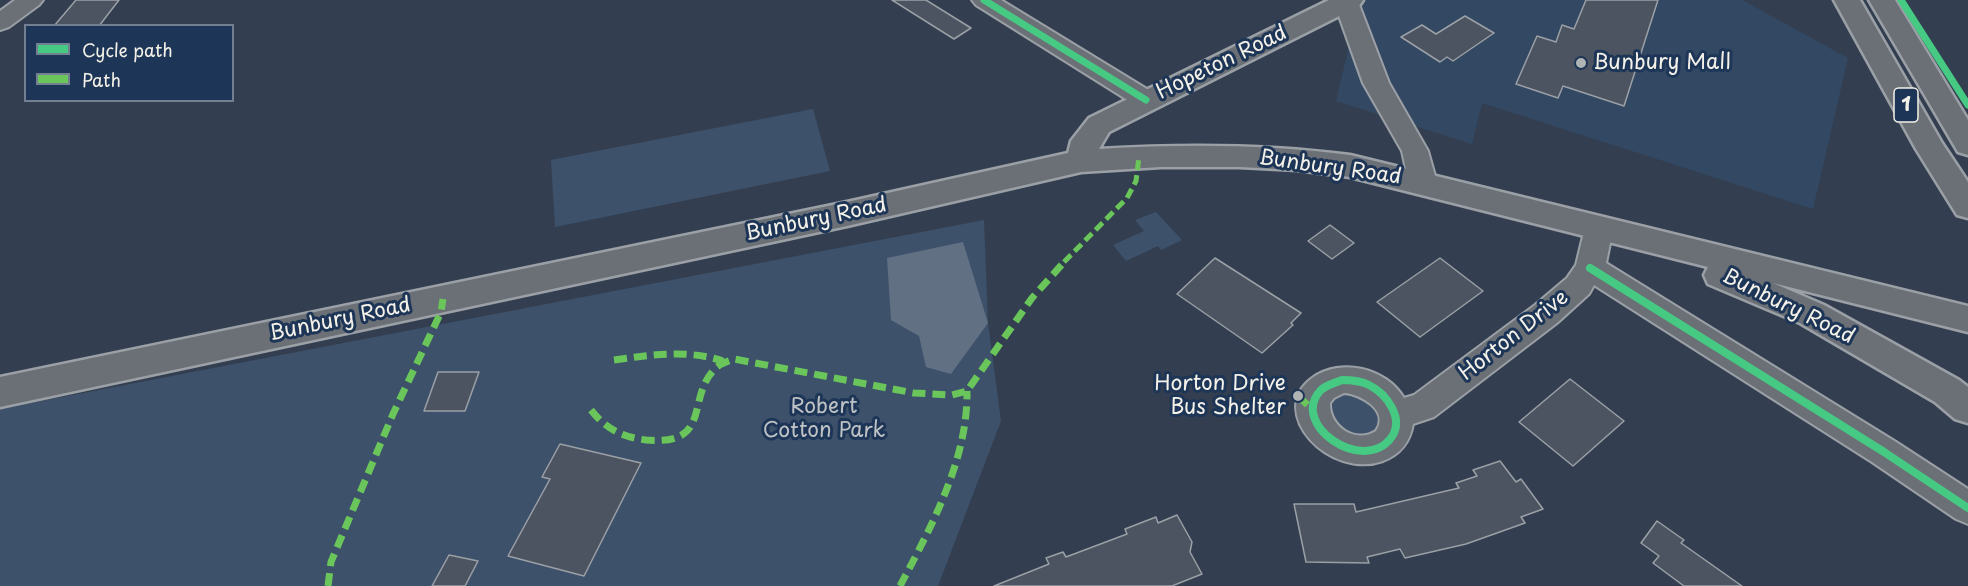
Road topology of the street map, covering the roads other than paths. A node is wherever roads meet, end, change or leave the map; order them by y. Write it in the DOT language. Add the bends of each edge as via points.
graph roads {
  1 [pos="31,0"];
  2 [pos="984,0"];
  3 [pos="1847,0"];
  4 [pos="1882,0"];
  5 [pos="1348,1"];
  6 [pos="0,22"];
  7 [pos="1146,100"];
  8 [pos="1099,125"];
  9 [pos="1968,145"];
  10 [pos="1081,161"];
  11 [pos="1423,183"];
  12 [pos="921,197"];
  13 [pos="1968,207"];
  14 [pos="1599,228"];
  15 [pos="1633,237"];
  16 [pos="1590,268"];
  17 [pos="1968,319"];
  18 [pos="0,392"];
  19 [pos="1968,408"];
  20 [pos="1396,414"];
  21 [pos="1968,508"];
  1 -- 6 [label="street"];
  2 -- 7 [label="street"];
  3 -- 13 [label="main road, 1"];
  4 -- 9 [label="main road, 1"];
  5 -- 7 [label="main road, Hopeton Road"];
  5 -- 11 [label="street" via="1376,83 1415,151"];
  7 -- 8 [label="main road, Hopeton Road"];
  8 -- 10 [label="main road" via="1086,141"];
  8 -- 12 [label="main road, Hopeton Road"];
  10 -- 11 [label="main road, Bunbury Road" via="1205,155 1297,159 1350,166"];
  10 -- 12 [label="main road, Bunbury Road"];
  11 -- 14 [label="main road, Bunbury Road"];
  12 -- 18 [label="main road, Bunbury Road"];
  14 -- 15 [label="main road, Bunbury Road"];
  14 -- 16 [label="street, Horton Drive"];
  15 -- 17 [label="main road, Bunbury Road"];
  15 -- 19 [label="main road, Bunbury Road" via="1812,314 1947,391"];
  16 -- 20 [label="street, Horton Drive" via="1558,304 1489,358 1423,407"];
  16 -- 21 [label="street"];
}
